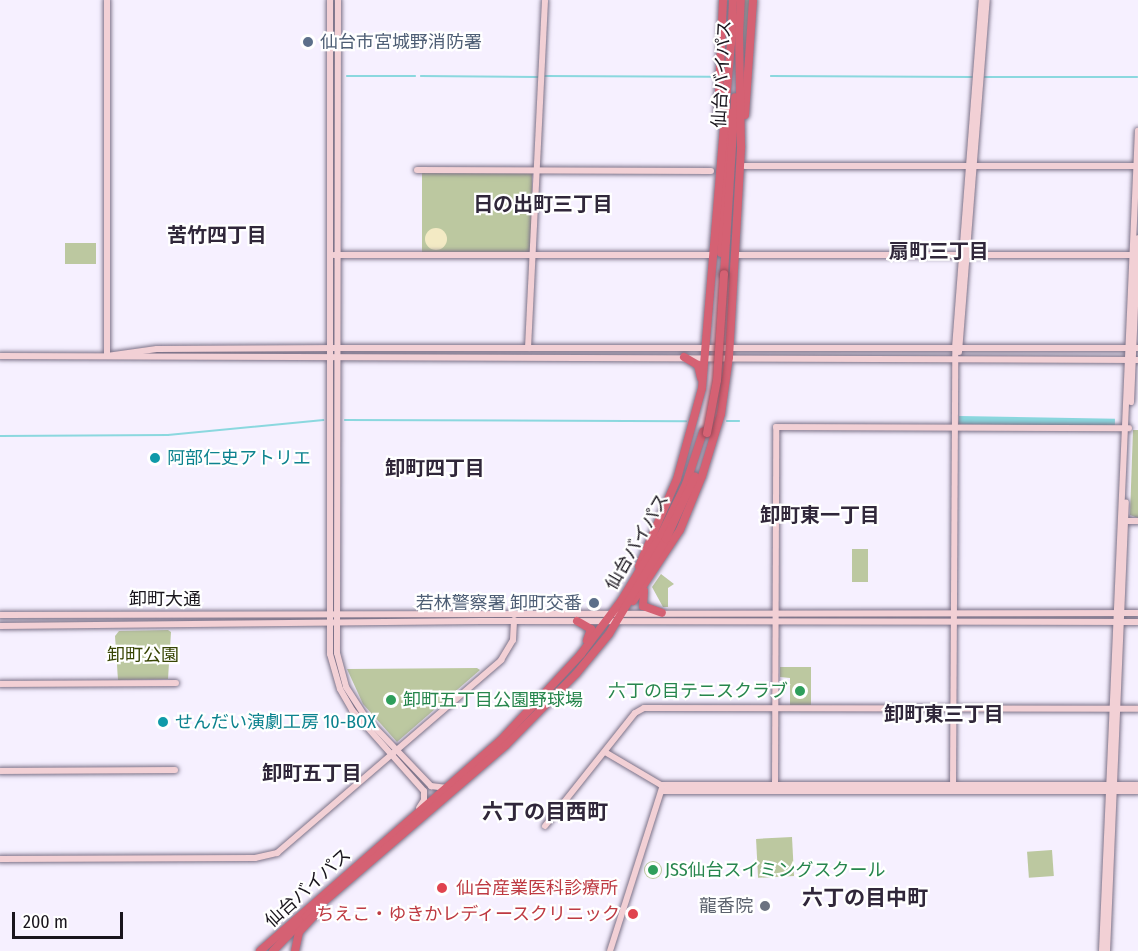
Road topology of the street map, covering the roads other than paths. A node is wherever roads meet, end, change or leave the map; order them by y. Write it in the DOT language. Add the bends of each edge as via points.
graph roads {
  1 [pos="107,0"];
  2 [pos="330,0"];
  3 [pos="338,0"];
  4 [pos="545,0"];
  5 [pos="723,0"];
  6 [pos="728,0"];
  7 [pos="733,0"];
  8 [pos="741,0"];
  9 [pos="753,0"];
  10 [pos="982,0"];
  11 [pos="987,0"];
  12 [pos="739,30"];
  13 [pos="731,39"];
  14 [pos="718,117"];
  15 [pos="1138,131"];
  16 [pos="741,146"];
  17 [pos="745,166"];
  18 [pos="971,166"];
  19 [pos="1136,166"];
  20 [pos="417,170"];
  21 [pos="537,170"];
  22 [pos="711,171"];
  23 [pos="717,180"];
  24 [pos="1138,238"];
  25 [pos="330,255"];
  26 [pos="338,255"];
  27 [pos="532,255"];
  28 [pos="711,255"];
  29 [pos="735,255"];
  30 [pos="965,255"];
  31 [pos="1136,255"];
  32 [pos="722,274"];
  33 [pos="333,348"];
  34 [pos="528,348"];
  35 [pos="958,348"];
  36 [pos="1133,348"];
  37 [pos="707,353"];
  38 [pos="729,353"];
  39 [pos="0,356"];
  40 [pos="107,356"];
  41 [pos="684,357"];
  42 [pos="957,357"];
  43 [pos="334,358"];
  44 [pos="1133,360"];
  45 [pos="702,388"];
  46 [pos="953,427"];
  47 [pos="1128,428"];
  48 [pos="705,432"];
  49 [pos="1122,520"];
  50 [pos="1138,521"];
  51 [pos="636,576"];
  52 [pos="649,578"];
  53 [pos="514,613"];
  54 [pos="776,613"];
  55 [pos="953,613"];
  56 [pos="1118,613"];
  57 [pos="1138,613"];
  58 [pos="332,614"];
  59 [pos="662,614"];
  60 [pos="0,615"];
  61 [pos="616,617"];
  62 [pos="514,621"];
  63 [pos="577,621"];
  64 [pos="776,622"];
  65 [pos="953,622"];
  66 [pos="1117,622"];
  67 [pos="1138,622"];
  68 [pos="332,623"];
  69 [pos="0,626"];
  70 [pos="578,657"];
  71 [pos="176,683"];
  72 [pos="0,684"];
  73 [pos="775,708"];
  74 [pos="1138,708"];
  75 [pos="952,709"];
  76 [pos="1114,709"];
  77 [pos="605,752"];
  78 [pos="396,754"];
  79 [pos="175,770"];
  80 [pos="0,771"];
  81 [pos="1138,785"];
  82 [pos="447,788"];
  83 [pos="662,788"];
  84 [pos="775,788"];
  85 [pos="952,788"];
  86 [pos="1110,788"];
  87 [pos="1138,791"];
  88 [pos="545,826"];
  89 [pos="400,829"];
  90 [pos="0,858"];
  91 [pos="331,896"];
  92 [pos="260,951"];
  93 [pos="273,951"];
  94 [pos="295,951"];
  95 [pos="608,951"];
  96 [pos="1102,951"];
  97 [pos="1107,951"];
  1 -- 40 [label="street"];
  2 -- 25 [label="street"];
  3 -- 26 [label="street"];
  4 -- 21 [label="street"];
  5 -- 14 [label="highway"];
  6 -- 14 [label="highway"];
  7 -- 13 [label="highway, 仙台バイパス"];
  8 -- 12 [label="highway, 仙台バイパス"];
  9 -- 16 [label="highway"];
  10 -- 18 [label="street"];
  11 -- 18 [label="street"];
  12 -- 16 [label="highway"];
  12 -- 32 [label="highway, 仙台バイパス"];
  13 -- 23 [label="highway"];
  13 -- 32 [label="highway, 仙台バイパス"];
  14 -- 23 [label="highway"];
  15 -- 19 [label="street"];
  16 -- 29 [label="highway"];
  17 -- 18 [label="street"];
  18 -- 19 [label="street"];
  18 -- 30 [label="street"];
  19 -- 31 [label="street"];
  20 -- 21 [label="street"];
  21 -- 22 [label="street"];
  21 -- 27 [label="street"];
  23 -- 28 [label="highway"];
  24 -- 31 [label="street"];
  25 -- 26 [label="street"];
  25 -- 33 [label="street"];
  26 -- 27 [label="street"];
  26 -- 33 [label="street"];
  27 -- 28 [label="street"];
  27 -- 34 [label="street"];
  28 -- 37 [label="highway"];
  29 -- 30 [label="street"];
  29 -- 38 [label="highway"];
  30 -- 31 [label="street"];
  30 -- 35 [label="street"];
  31 -- 36 [label="street"];
  32 -- 48 [label="highway, 仙台バイパス, bridge" via="717,380"];
  33 -- 34 [label="street"];
  33 -- 40 [label="street" via="158,350"];
  33 -- 43 [label="street"];
  34 -- 37 [label="street"];
  35 -- 36 [label="street"];
  35 -- 38 [label="street"];
  35 -- 42 [label="street"];
  36 -- 44 [label="street"];
  37 -- 38 [label="street"];
  37 -- 41 [label="street"];
  37 -- 45 [label="highway"];
  38 -- 42 [label="street"];
  38 -- 52 [label="highway" via="721,414 702,476 680,530"];
  39 -- 40 [label="street"];
  40 -- 43 [label="street"];
  41 -- 43 [label="street"];
  41 -- 45 [label="highway" via="698,365"];
  42 -- 44 [label="street"];
  42 -- 46 [label="street"];
  43 -- 58 [label="street"];
  44 -- 47 [label="street"];
  45 -- 51 [label="highway" via="677,479"];
  46 -- 47 [label="street"];
  46 -- 54 [label="street" via="776,427"];
  46 -- 55 [label="street"];
  47 -- 49 [label="street"];
  48 -- 51 [label="highway, 仙台バイパス" via="679,501"];
  48 -- 61 [label="highway, 仙台バイパス" via="679,513"];
  49 -- 50 [label="street"];
  49 -- 56 [label="street"];
  51 -- 61 [label="highway, 仙台バイパス"];
  52 -- 59 [label="highway" via="641,602 645,608"];
  52 -- 61 [label="highway"];
  53 -- 58 [label="street, 卸町大通"];
  53 -- 61 [label="street, 卸町大通"];
  53 -- 62 [label="street"];
  54 -- 55 [label="street"];
  54 -- 59 [label="street"];
  54 -- 64 [label="street"];
  55 -- 56 [label="street"];
  55 -- 65 [label="street"];
  56 -- 57 [label="street"];
  56 -- 66 [label="street"];
  58 -- 60 [label="street, 卸町大通"];
  58 -- 68 [label="street"];
  59 -- 61 [label="street"];
  61 -- 63 [label="street"];
  61 -- 64 [label="street"];
  61 -- 70 [label="highway, 仙台バイパス"];
  61 -- 91 [label="highway, 仙台バイパス" via="576,674 506,745"];
  62 -- 63 [label="street"];
  62 -- 68 [label="street"];
  62 -- 78 [label="street" via="513,640 501,660"];
  63 -- 70 [label="highway" via="591,631"];
  64 -- 65 [label="street"];
  64 -- 73 [label="street"];
  65 -- 66 [label="street"];
  65 -- 75 [label="street"];
  66 -- 67 [label="street"];
  66 -- 76 [label="street"];
  68 -- 69 [label="street"];
  68 -- 78 [label="street" via="346,687"];
  70 -- 82 [label="highway, 仙台バイパス" via="500,741"];
  71 -- 72 [label="street"];
  73 -- 75 [label="street"];
  73 -- 77 [label="street" via="644,708 635,713"];
  73 -- 84 [label="street"];
  74 -- 76 [label="street"];
  75 -- 76 [label="street"];
  75 -- 85 [label="street"];
  76 -- 86 [label="street"];
  77 -- 83 [label="street"];
  77 -- 88 [label="street"];
  78 -- 82 [label="street" via="431,786"];
  78 -- 89 [label="street" via="425,797"];
  78 -- 90 [label="street" via="292,844 269,856"];
  79 -- 80 [label="street"];
  81 -- 86 [label="street"];
  82 -- 89 [label="highway, 仙台バイパス"];
  83 -- 84 [label="street"];
  83 -- 95 [label="street"];
  84 -- 85 [label="street"];
  85 -- 86 [label="street"];
  86 -- 87 [label="street"];
  86 -- 96 [label="street"];
  86 -- 97 [label="street"];
  89 -- 92 [label="highway, 仙台バイパス"];
  91 -- 93 [label="highway, 仙台バイパス"];
  91 -- 94 [label="highway" via="299,932"];
}
